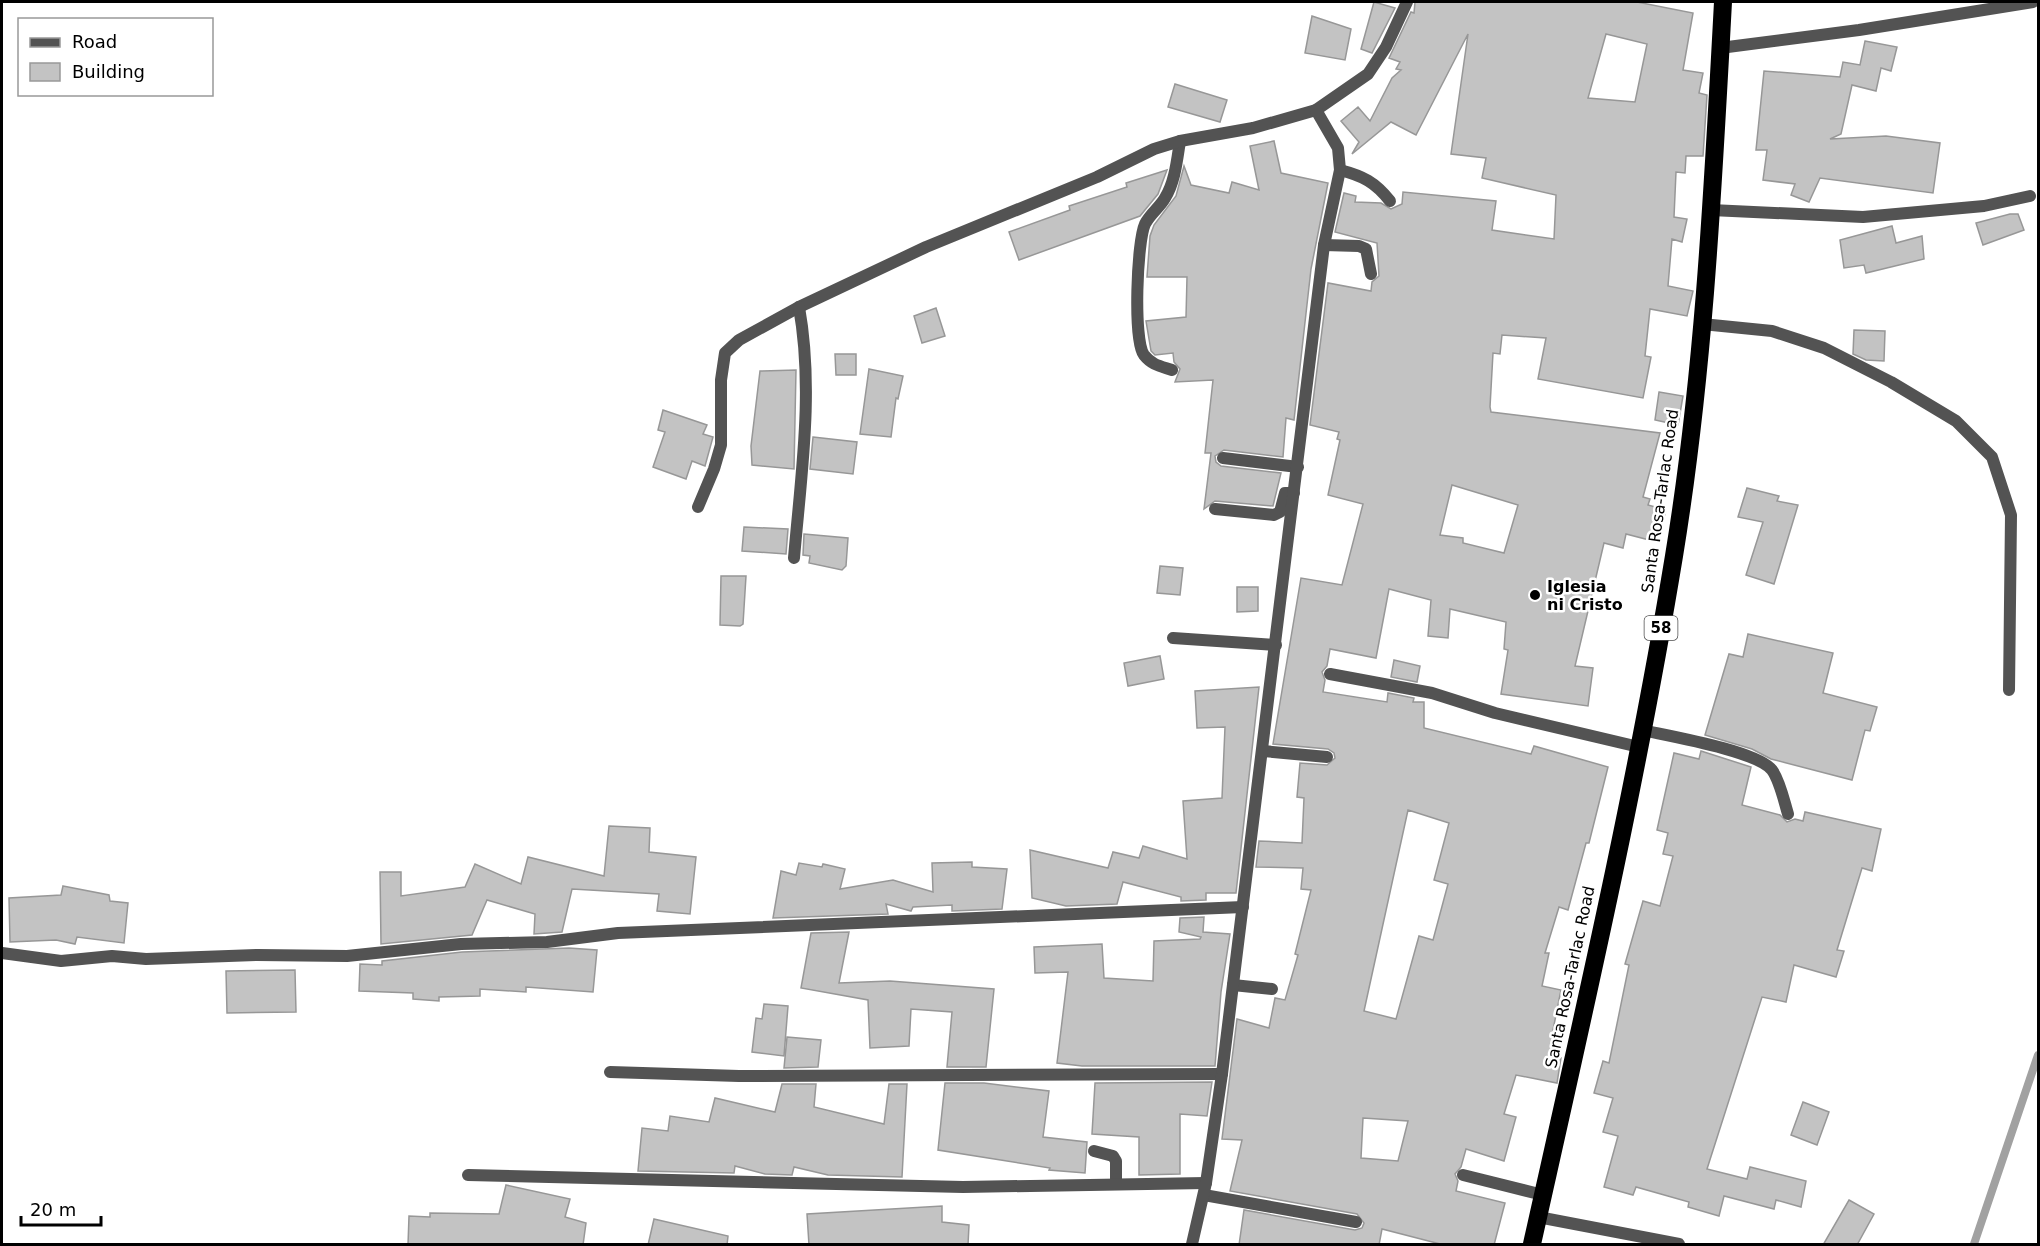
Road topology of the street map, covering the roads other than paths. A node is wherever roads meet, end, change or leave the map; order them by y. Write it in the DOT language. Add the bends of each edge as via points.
graph roads {
  1 [pos="1407,2"];
  2 [pos="1723,2"];
  3 [pos="2033,2"];
  4 [pos="1720,48"];
  5 [pos="1316,110"];
  6 [pos="1180,141"];
  7 [pos="1340,170"];
  8 [pos="2030,196"];
  9 [pos="1390,201"];
  10 [pos="1711,210"];
  11 [pos="1324,245"];
  12 [pos="1371,274"];
  13 [pos="799,307"];
  14 [pos="1702,324"];
  15 [pos="1172,370"];
  16 [pos="1222,458"];
  17 [pos="1298,467"];
  18 [pos="1294,493"];
  19 [pos="698,507"];
  20 [pos="1215,509"];
  21 [pos="794,558"];
  22 [pos="1173,638"];
  23 [pos="1276,645"];
  24 [pos="1330,674"];
  25 [pos="2009,690"];
  26 [pos="1640,739"];
  27 [pos="1263,751"];
  28 [pos="1327,757"];
  29 [pos="1788,814"];
  30 [pos="1243,907"];
  31 [pos="2,953"];
  32 [pos="1233,985"];
  33 [pos="1272,989"];
  34 [pos="610,1072"];
  35 [pos="1222,1074"];
  36 [pos="1094,1150"];
  37 [pos="468,1175"];
  38 [pos="1463,1175"];
  39 [pos="1116,1184"];
  40 [pos="1205,1189"];
  41 [pos="1543,1195"];
  42 [pos="1538,1217"];
  43 [pos="1356,1222"];
  44 [pos="1192,1245"];
  45 [pos="1532,1245"];
  46 [pos="1679,1245"];
  1 -- 5 [label="street" via="1368,74"];
  2 -- 4 [label="highway, Santa Rosa-Tarlac Road / 58"];
  3 -- 4 [label="street"];
  4 -- 10 [label="highway, Santa Rosa-Tarlac Road / 58"];
  5 -- 6 [label="street" via="1253,128"];
  5 -- 7 [label="street" via="1338,148"];
  6 -- 13 [label="street" via="926,247"];
  6 -- 15 [label="street" via="1166,197 1145,223 1140,242 1137,307 1143,353 1153,364"];
  7 -- 9 [label="street" via="1377,183"];
  7 -- 11 [label="street"];
  8 -- 10 [label="street" via="1984,206 1863,217"];
  10 -- 14 [label="highway, Santa Rosa-Tarlac Road / 58"];
  11 -- 12 [label="street" via="1366,249"];
  11 -- 17 [label="street"];
  13 -- 19 [label="street" via="739,340 725,353 721,445"];
  13 -- 21 [label="street" via="805,340 806,423"];
  14 -- 25 [label="street" via="1772,331 1824,348 1956,421 1992,457 2011,515"];
  14 -- 26 [label="highway, Santa Rosa-Tarlac Road / 58" via="1674,554"];
  16 -- 17 [label="street"];
  17 -- 18 [label="street"];
  18 -- 20 [label="street" via="1286,493 1280,512 1274,515"];
  18 -- 23 [label="street"];
  22 -- 23 [label="street"];
  23 -- 27 [label="street"];
  24 -- 26 [label="street" via="1432,693 1495,713"];
  26 -- 29 [label="street" via="1720,748 1759,760 1772,770"];
  26 -- 41 [label="highway, Santa Rosa-Tarlac Road / 58"];
  27 -- 28 [label="street"];
  27 -- 30 [label="street"];
  30 -- 31 [label="street" via="618,933 347,956 112,956 61,961"];
  30 -- 32 [label="street"];
  32 -- 33 [label="street"];
  32 -- 35 [label="street"];
  34 -- 35 [label="street" via="728,1076"];
  35 -- 40 [label="street"];
  36 -- 39 [label="street" via="1113,1156"];
  37 -- 39 [label="street" via="951,1186"];
  38 -- 41 [label="street"];
  39 -- 40 [label="street"];
  40 -- 43 [label="street"];
  40 -- 44 [label="street"];
  41 -- 42 [label="highway, Santa Rosa-Tarlac Road / 58"];
  42 -- 45 [label="highway, Santa Rosa-Tarlac Road / 58"];
  42 -- 46 [label="street"];
}
